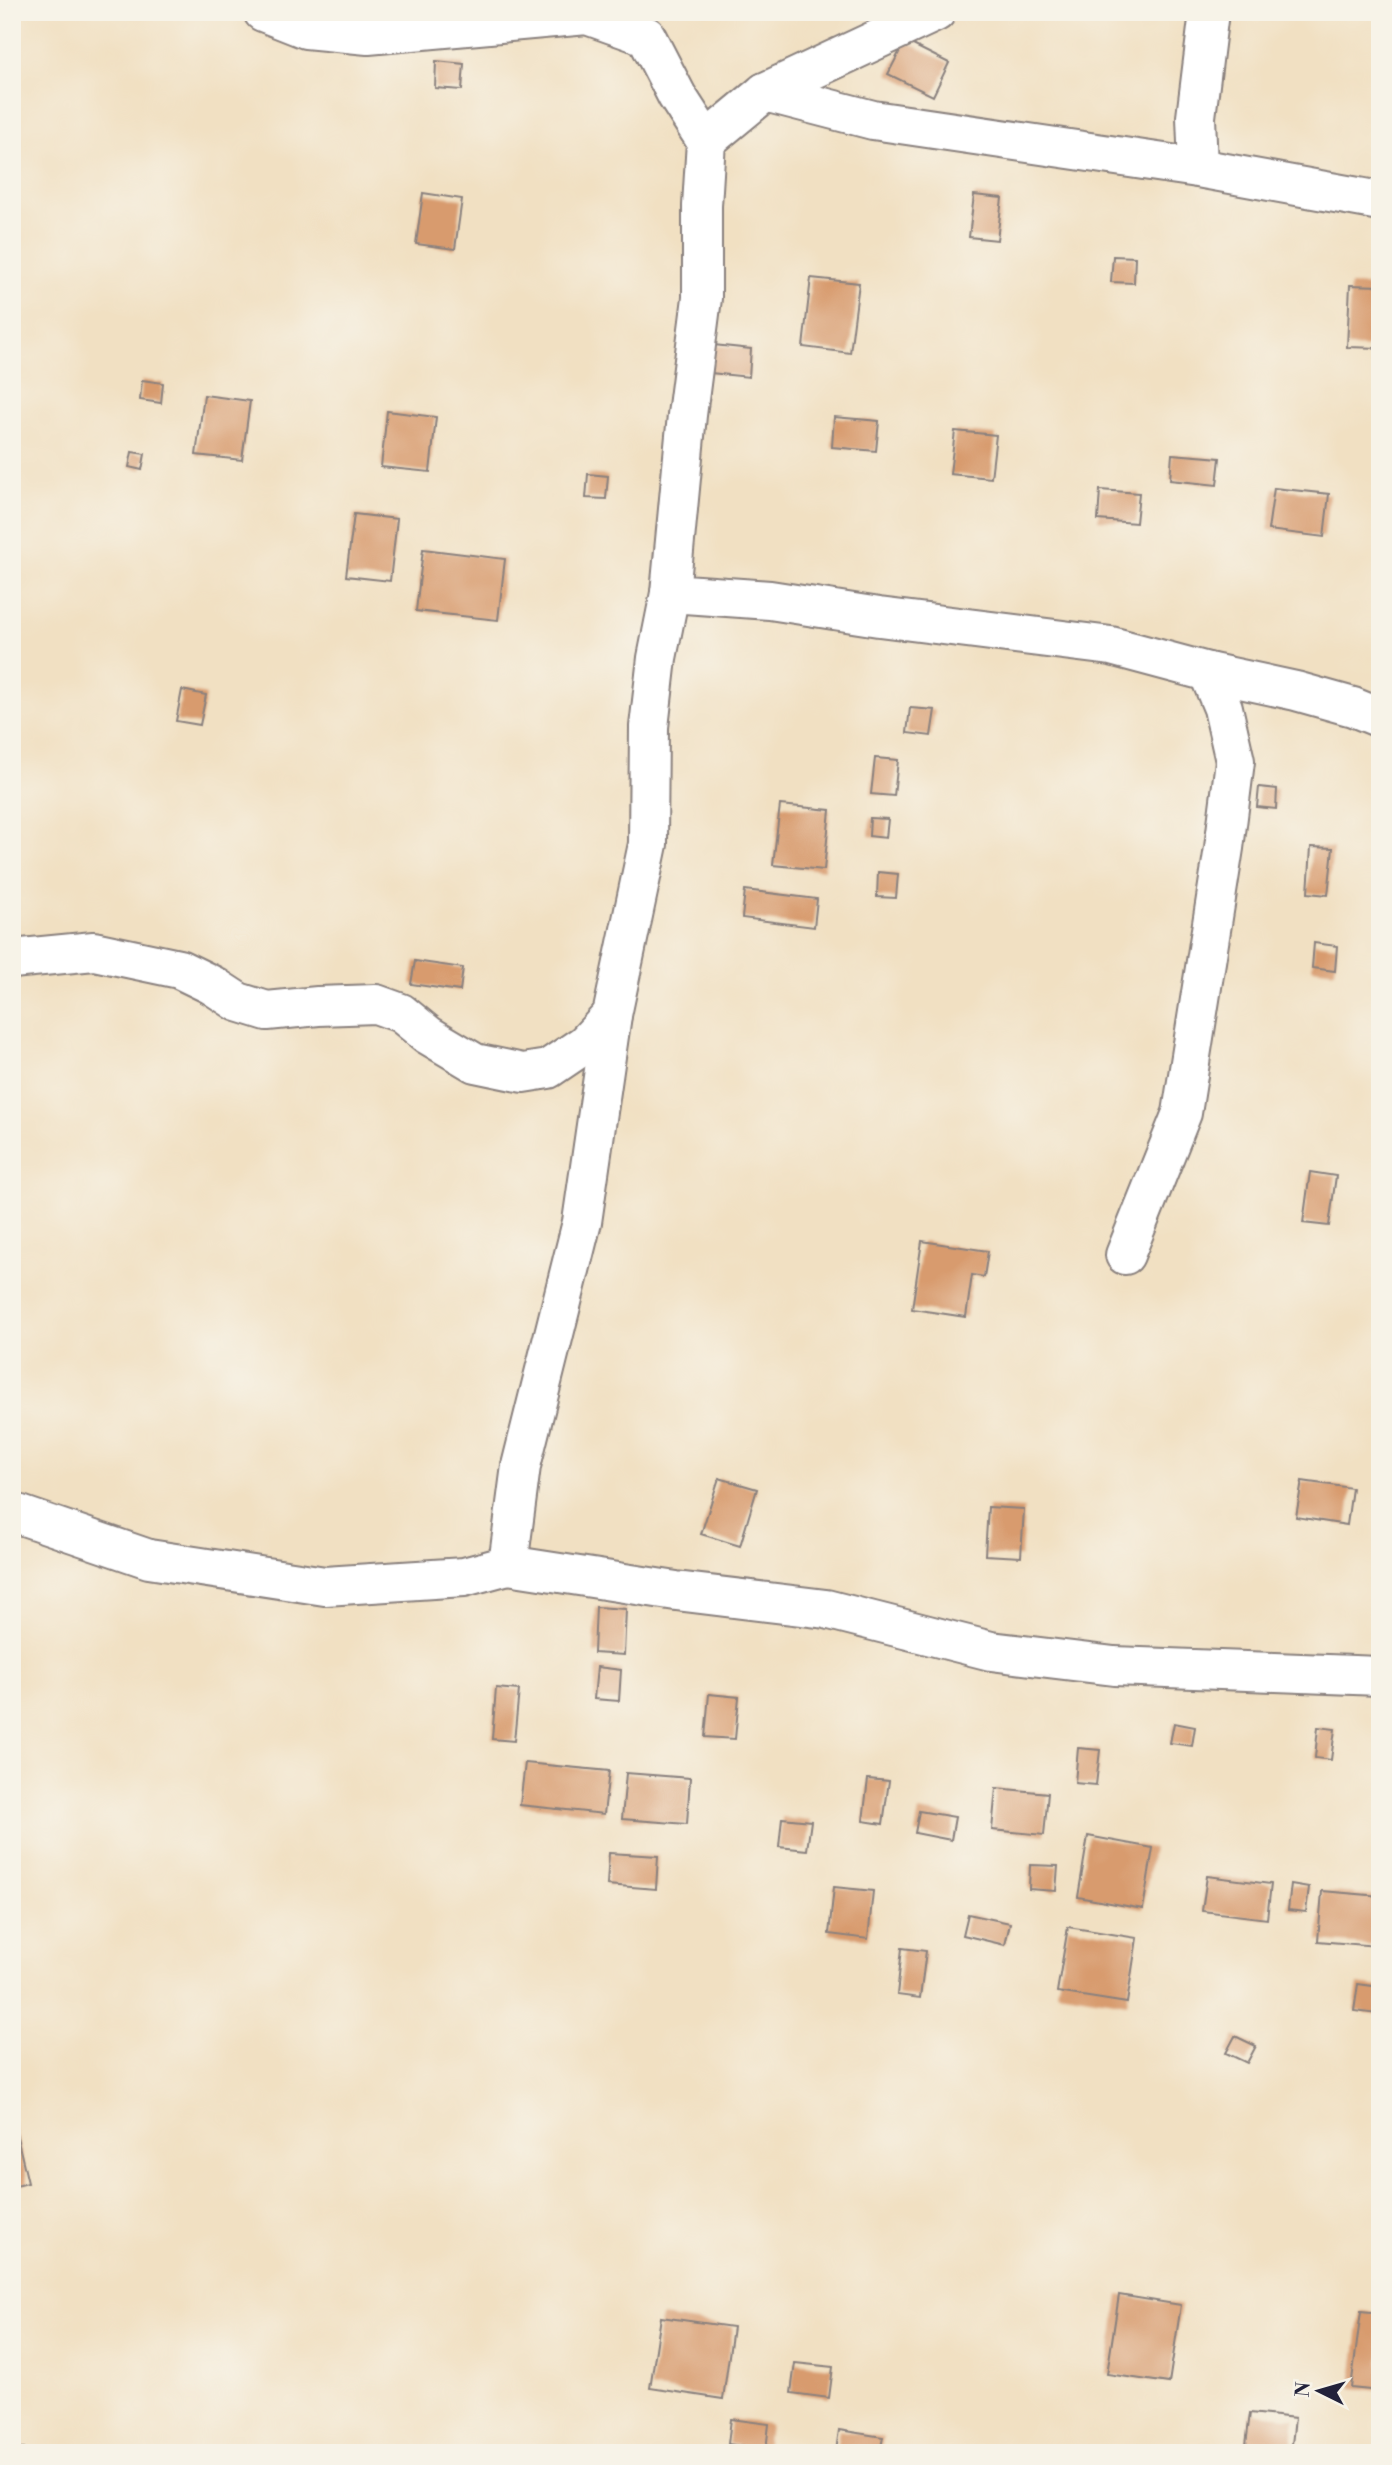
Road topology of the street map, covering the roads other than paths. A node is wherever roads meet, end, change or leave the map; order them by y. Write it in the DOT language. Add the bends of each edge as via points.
graph roads {
  1 [pos="263,12"];
  2 [pos="936,12"];
  3 [pos="1209,12"];
  4 [pos="765,92"];
  5 [pos="706,141"];
  6 [pos="1198,168"];
  7 [pos="1380,201"];
  8 [pos="670,593"];
  9 [pos="1208,672"];
  10 [pos="1380,718"];
  11 [pos="12,959"];
  12 [pos="612,1015"];
  13 [pos="1125,1255"];
  14 [pos="12,1512"];
  15 [pos="508,1565"];
  16 [pos="1380,1676"];
  1 -- 5 [label="street" via="306,29 368,35 587,15 646,36"];
  2 -- 4 [label="street"];
  3 -- 6 [label="street" via="1196,117"];
  4 -- 5 [label="street"];
  4 -- 6 [label="street" via="873,120"];
  5 -- 8 [label="street" via="702,298"];
  6 -- 7 [label="street"];
  8 -- 9 [label="street" via="770,600 1111,646"];
  8 -- 12 [label="street" via="649,727 648,844"];
  9 -- 10 [label="street" via="1296,691"];
  9 -- 13 [label="street" via="1223,708 1235,761 1224,848 1182,1113"];
  11 -- 12 [label="street" via="94,951 179,969 238,1002 267,1011 376,1004 401,1013 475,1063 523,1073 548,1069 585,1044"];
  12 -- 15 [label="street" via="582,1222 521,1466"];
  14 -- 15 [label="street" via="149,1559 325,1586 464,1577"];
  15 -- 16 [label="street" via="826,1609 1005,1653 1114,1666"];
}
